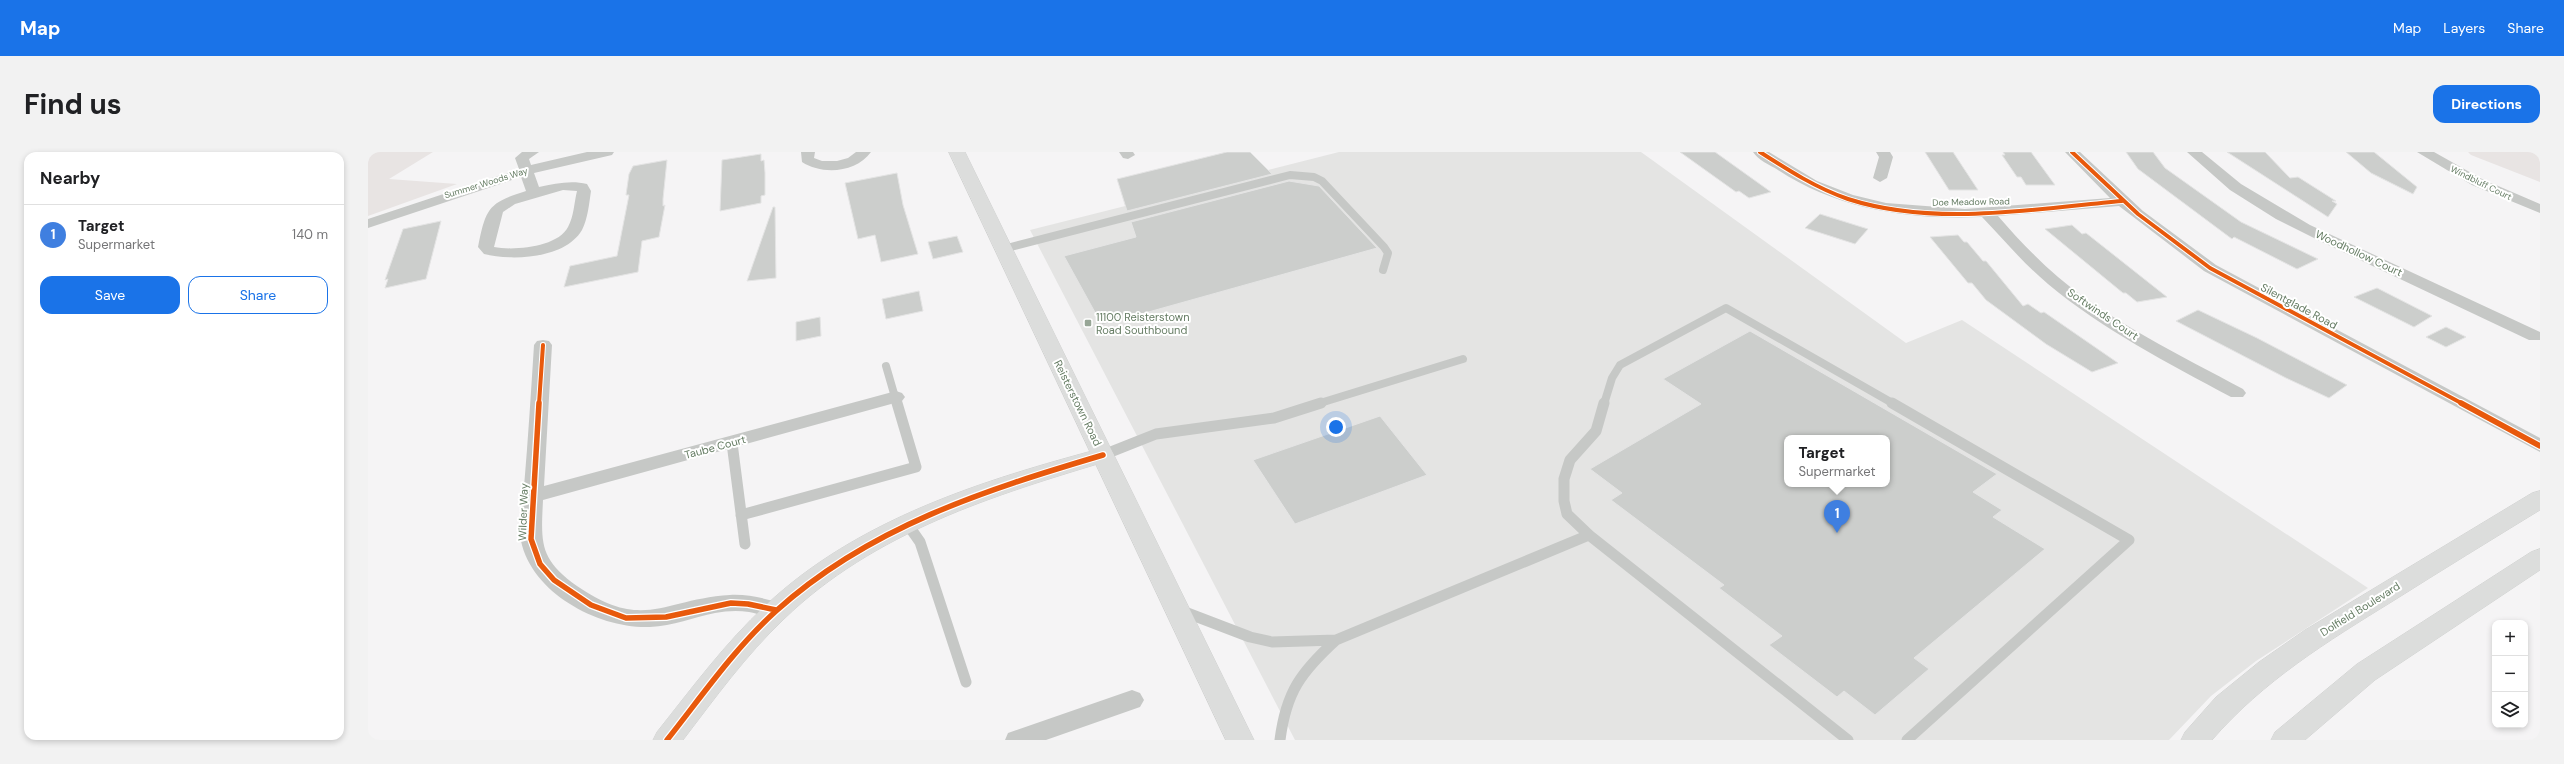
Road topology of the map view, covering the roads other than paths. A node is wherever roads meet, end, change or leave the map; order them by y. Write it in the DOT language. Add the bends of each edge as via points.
graph roads {
  1 [pos="532,152"];
  2 [pos="607,152"];
  3 [pos="808,152"];
  4 [pos="864,152"];
  5 [pos="957,152"];
  6 [pos="1760,152"];
  7 [pos="1883,152"];
  8 [pos="2072,152"];
  9 [pos="2194,152"];
  10 [pos="2424,152"];
  11 [pos="526,171"];
  12 [pos="1880,178"];
  13 [pos="534,193"];
  14 [pos="2122,201"];
  15 [pos="2540,209"];
  16 [pos="1986,212"];
  17 [pos="368,224"];
  18 [pos="1003,249"];
  19 [pos="1383,270"];
  20 [pos="2535,336"];
  21 [pos="543,345"];
  22 [pos="1463,359"];
  23 [pos="886,366"];
  24 [pos="2237,393"];
  25 [pos="896,397"];
  26 [pos="732,443"];
  27 [pos="2540,446"];
  28 [pos="1103,455"];
  29 [pos="533,496"];
  30 [pos="2540,499"];
  31 [pos="741,515"];
  32 [pos="906,522"];
  33 [pos="1589,535"];
  34 [pos="745,544"];
  35 [pos="2540,558"];
  36 [pos="776,610"];
  37 [pos="1179,610"];
  38 [pos="1336,640"];
  39 [pos="966,682"];
  40 [pos="1132,700"];
  41 [pos="667,740"];
  42 [pos="1017,740"];
  43 [pos="1240,740"];
  44 [pos="1280,740"];
  45 [pos="1848,740"];
  46 [pos="1907,740"];
  47 [pos="2195,740"];
  48 [pos="2285,740"];
  1 -- 11 [label="street" via="522,158"];
  2 -- 11 [label="street, Summer Woods Way"];
  3 -- 4 [label="street" via="807,159 812,164 821,166 844,164 855,160"];
  5 -- 18 [label="main road, Reisterstown Road"];
  6 -- 16 [label="street, Doe Meadow Road" via="1812,184 1855,200 1922,211"];
  7 -- 12 [label="street" via="1886,158"];
  8 -- 14 [label="street, Silentglade Road"];
  9 -- 20 [label="street, Woodhollow Court" via="2237,188 2287,218"];
  10 -- 15 [label="street, Windbluff Court" via="2477,182"];
  11 -- 13 [label="street"];
  11 -- 17 [label="street, Summer Woods Way" via="451,194"];
  13 -- 13 [label="street" via="508,202 491,214 486,246 489,251 507,254 546,248 560,242 574,231 584,191 582,187 563,186"];
  14 -- 16 [label="street, Doe Meadow Road"];
  14 -- 27 [label="street, Silentglade Road" via="2168,240 2210,268"];
  16 -- 24 [label="street, Softwinds Court" via="2031,261 2083,302 2131,334"];
  18 -- 19 [label="lane" via="1290,175 1303,175 1322,181 1384,247 1388,253"];
  18 -- 28 [label="main road, Reisterstown Road"];
  21 -- 29 [label="street, Wilder Way"];
  22 -- 28 [label="lane" via="1274,418 1156,434"];
  23 -- 25 [label="lane"];
  25 -- 26 [label="street, Taube Court"];
  25 -- 31 [label="lane" via="916,467"];
  26 -- 29 [label="street, Taube Court"];
  26 -- 31 [label="lane"];
  28 -- 32 [label="main road" via="965,498"];
  28 -- 37 [label="main road, Reisterstown Road"];
  29 -- 36 [label="street, Wilder Way" via="531,540 536,560 552,580 592,608 610,614 644,619 665,618 730,603 749,603"];
  30 -- 47 [label="main road, Dolfield Boulevard" via="2314,637 2268,670 2226,705"];
  31 -- 34 [label="lane"];
  32 -- 36 [label="main road" via="834,565"];
  32 -- 39 [label="lane" via="920,542"];
  33 -- 38 [label="lane"];
  33 -- 45 [label="lane"];
  33 -- 46 [label="lane" via="1567,514 1564,502 1565,476 1569,461 1578,449 1593,438 1611,385 1612,373 1620,365 1726,308 2129,540"];
  35 -- 48 [label="main road" via="2366,672"];
  36 -- 41 [label="main road" via="743,644"];
  37 -- 38 [label="lane" via="1250,637 1272,642"];
  37 -- 43 [label="main road, Reisterstown Road"];
  38 -- 44 [label="lane" via="1312,661 1288,694 1282,714"];
  40 -- 42 [label="street"];
}
